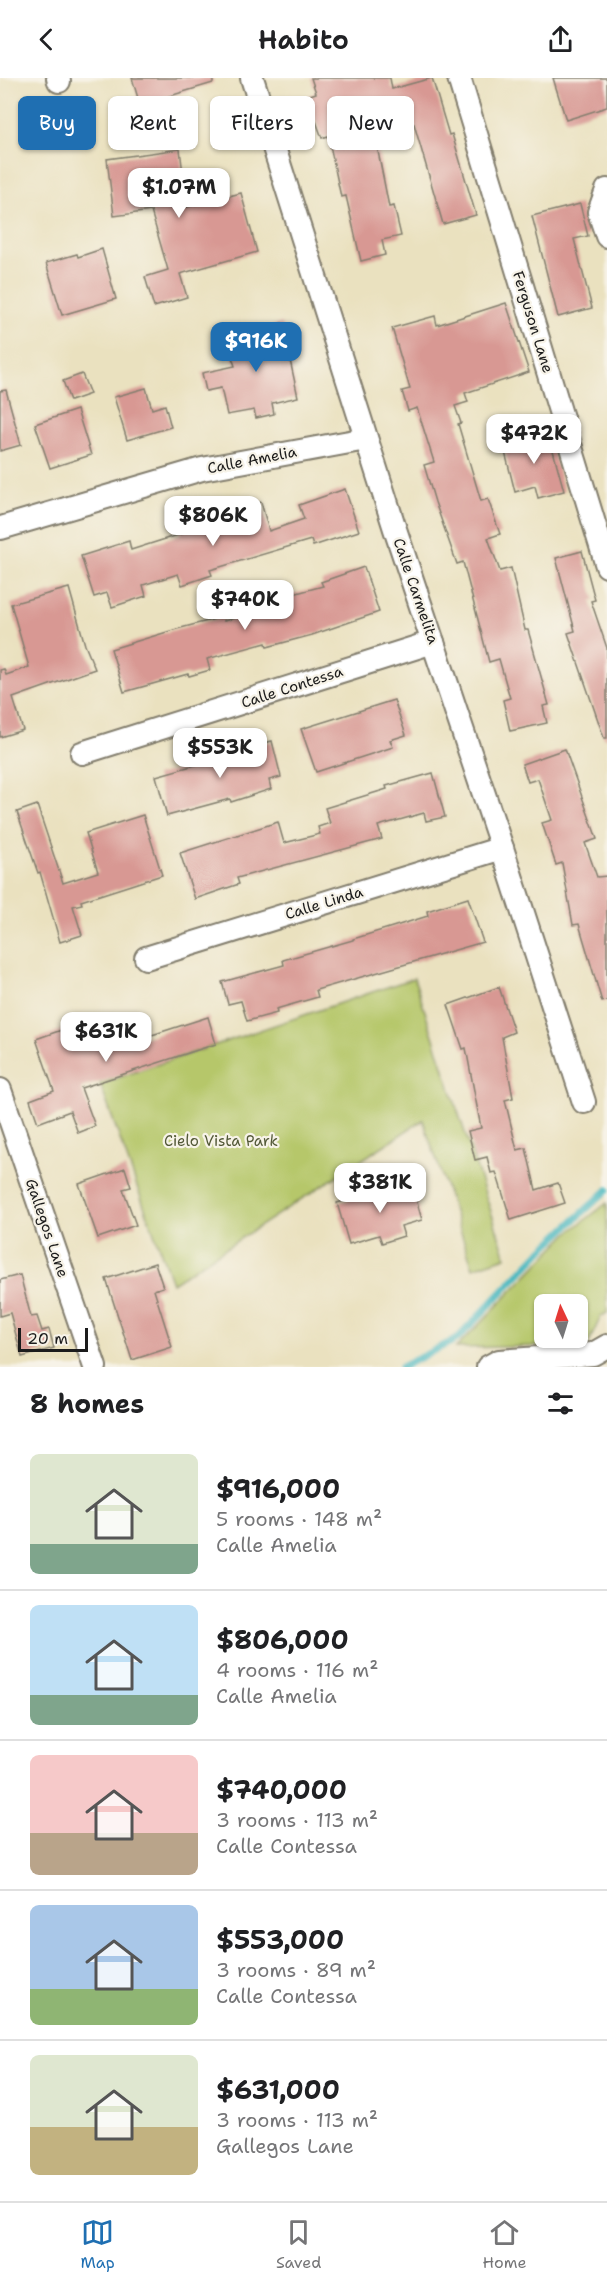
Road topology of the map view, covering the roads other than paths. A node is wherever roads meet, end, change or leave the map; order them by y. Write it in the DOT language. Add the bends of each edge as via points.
graph roads {
  1 [pos="252,78"];
  2 [pos="459,78"];
  3 [pos="607,190"];
  4 [pos="607,236"];
  5 [pos="366,439"];
  6 [pos="1,528"];
  7 [pos="607,566"];
  8 [pos="433,642"];
  9 [pos="82,753"];
  10 [pos="502,848"];
  11 [pos="146,958"];
  12 [pos="0,1090"];
  13 [pos="584,1102"];
  14 [pos="598,1356"];
  15 [pos="95,1367"];
  16 [pos="488,1367"];
  1 -- 5 [label="street, Calle Carmelita"];
  2 -- 7 [label="street, Ferguson Lane"];
  3 -- 4 [label="street" via="599,212"];
  5 -- 6 [label="street, Calle Amelia" via="202,470"];
  5 -- 8 [label="street, Calle Carmelita"];
  8 -- 9 [label="street, Calle Contessa"];
  8 -- 10 [label="street, Calle Carmelita"];
  10 -- 11 [label="street, Calle Linda"];
  10 -- 13 [label="street, Calle Carmelita"];
  12 -- 15 [label="street, Gallegos Lane"];
  14 -- 16 [label="street" via="498,1361"];
}
